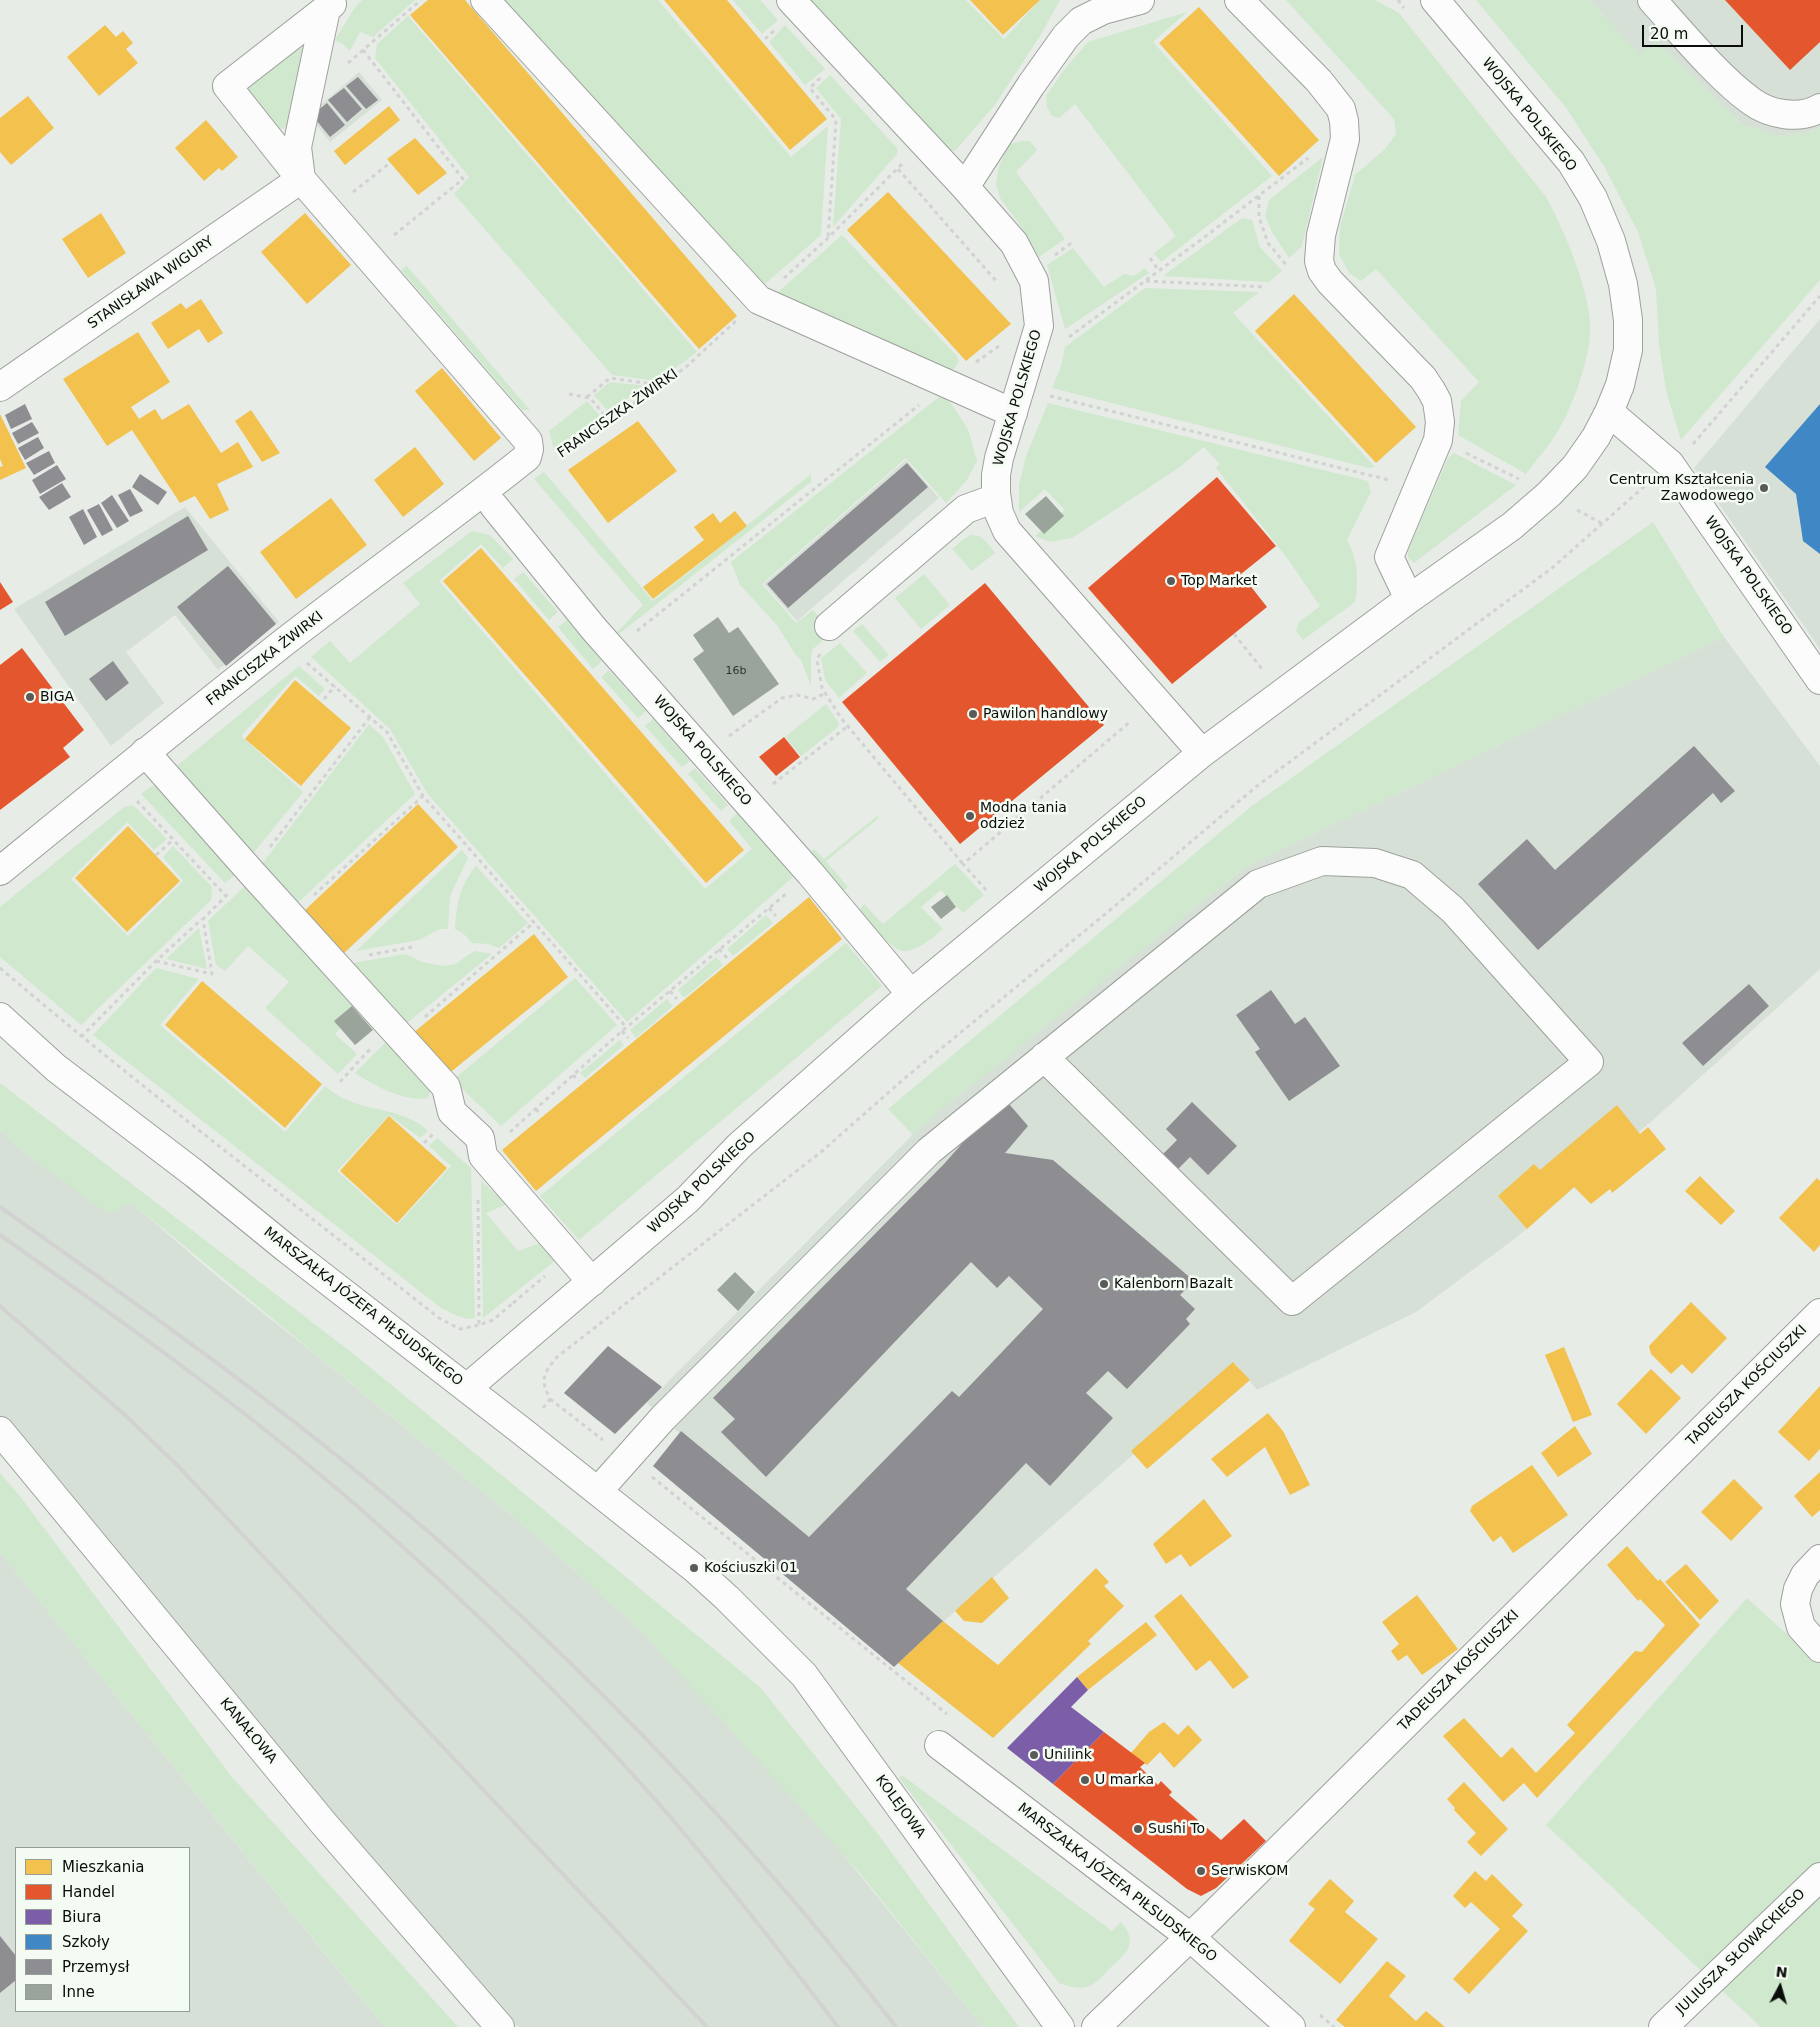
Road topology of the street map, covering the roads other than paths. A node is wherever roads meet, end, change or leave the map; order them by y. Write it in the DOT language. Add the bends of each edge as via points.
graph roads {
  1 [pos="485,0"];
  2 [pos="792,0"];
  3 [pos="1140,0"];
  4 [pos="1239,0"];
  5 [pos="1435,0"];
  6 [pos="1652,0"];
  7 [pos="331,5"];
  8 [pos="1098,5"];
  9 [pos="1820,108"];
  10 [pos="301,179"];
  11 [pos="964,186"];
  12 [pos="0,387"];
  13 [pos="1609,412"];
  14 [pos="1013,413"];
  15 [pos="996,498"];
  16 [pos="494,506"];
  17 [pos="1409,599"];
  18 [pos="825,638"];
  19 [pos="1820,680"];
  20 [pos="145,752"];
  21 [pos="1202,753"];
  22 [pos="0,871"];
  23 [pos="912,994"];
  24 [pos="0,1017"];
  25 [pos="1044,1057"];
  26 [pos="592,1282"];
  27 [pos="1820,1313"];
  28 [pos="467,1388"];
  29 [pos="0,1431"];
  30 [pos="598,1491"];
  31 [pos="1820,1559"];
  32 [pos="727,1598"];
  33 [pos="1820,1648"];
  34 [pos="939,1745"];
  35 [pos="1820,1877"];
  36 [pos="1190,1937"];
  37 [pos="500,2027"];
  38 [pos="1060,2027"];
  39 [pos="1096,2027"];
  40 [pos="1291,2027"];
  41 [pos="1664,2027"];
  1 -- 14 [label="street" via="759,300"];
  2 -- 11 [label="street, WOJSKA POLSKIEGO"];
  3 -- 8 [label="street"];
  4 -- 17 [label="street" via="1319,81 1341,109 1345,139 1321,235 1319,261 1322,271 1422,378 1437,401 1438,440 1389,557"];
  5 -- 13 [label="street, WOJSKA POLSKIEGO" via="1571,162 1593,198 1604,224 1623,284 1628,320 1628,350 1620,385"];
  6 -- 9 [label="street" via="1715,68 1752,102 1786,115 1798,116"];
  7 -- 10 [label="street" via="297,147"];
  7 -- 10 [label="street" via="228,86"];
  8 -- 11 [label="street" via="1066,36"];
  10 -- 12 [label="street, STANISŁAWA WIGURY"];
  10 -- 20 [label="street, FRANCISZKA ŻWIRKI" via="528,441 527,457"];
  11 -- 14 [label="street, WOJSKA POLSKIEGO" via="1014,243 1034,280 1039,326"];
  13 -- 17 [label="street, WOJSKA POLSKIEGO" via="1575,467 1549,494 1512,526"];
  13 -- 19 [label="street, WOJSKA POLSKIEGO" via="1670,464"];
  14 -- 15 [label="street, WOJSKA POLSKIEGO" via="999,458"];
  15 -- 18 [label="street" via="966,509"];
  15 -- 21 [label="street, WOJSKA POLSKIEGO" via="1007,531"];
  16 -- 23 [label="street, WOJSKA POLSKIEGO" via="613,650"];
  17 -- 21 [label="street, WOJSKA POLSKIEGO"];
  20 -- 22 [label="street, FRANCISZKA ŻWIRKI"];
  20 -- 26 [label="street" via="446,1087 452,1112 480,1138 483,1156"];
  21 -- 23 [label="street, WOJSKA POLSKIEGO"];
  23 -- 26 [label="street, WOJSKA POLSKIEGO" via="739,1146 688,1199"];
  24 -- 28 [label="street, MARSZAŁKA JÓZEFA PIŁSUDSKIEGO" via="56,1068"];
  25 -- 25 [label="street" via="1258,884 1322,861 1375,863 1412,875 1453,910 1589,1062 1292,1301"];
  25 -- 30 [label="street" via="929,1150 670,1411"];
  26 -- 28 [label="street, WOJSKA POLSKIEGO"];
  27 -- 36 [label="street, TADEUSZA KOŚCIUSZKI"];
  28 -- 30 [label="street, MARSZAŁKA JÓZEFA PIŁSUDSKIEGO"];
  29 -- 37 [label="street, KANAŁOWA" via="325,1825"];
  30 -- 32 [label="street, MARSZAŁKA JÓZEFA PIŁSUDSKIEGO"];
  31 -- 33 [label="street" via="1804,1575 1795,1604 1801,1626"];
  32 -- 38 [label="street, KOLEJOWA" via="804,1675"];
  34 -- 36 [label="street, MARSZAŁKA JÓZEFA PIŁSUDSKIEGO"];
  35 -- 41 [label="street, JULIUSZA SŁOWACKIEGO"];
  36 -- 39 [label="street, TADEUSZA KOŚCIUSZKI"];
  36 -- 40 [label="street, MARSZAŁKA JÓZEFA PIŁSUDSKIEGO"];
}
